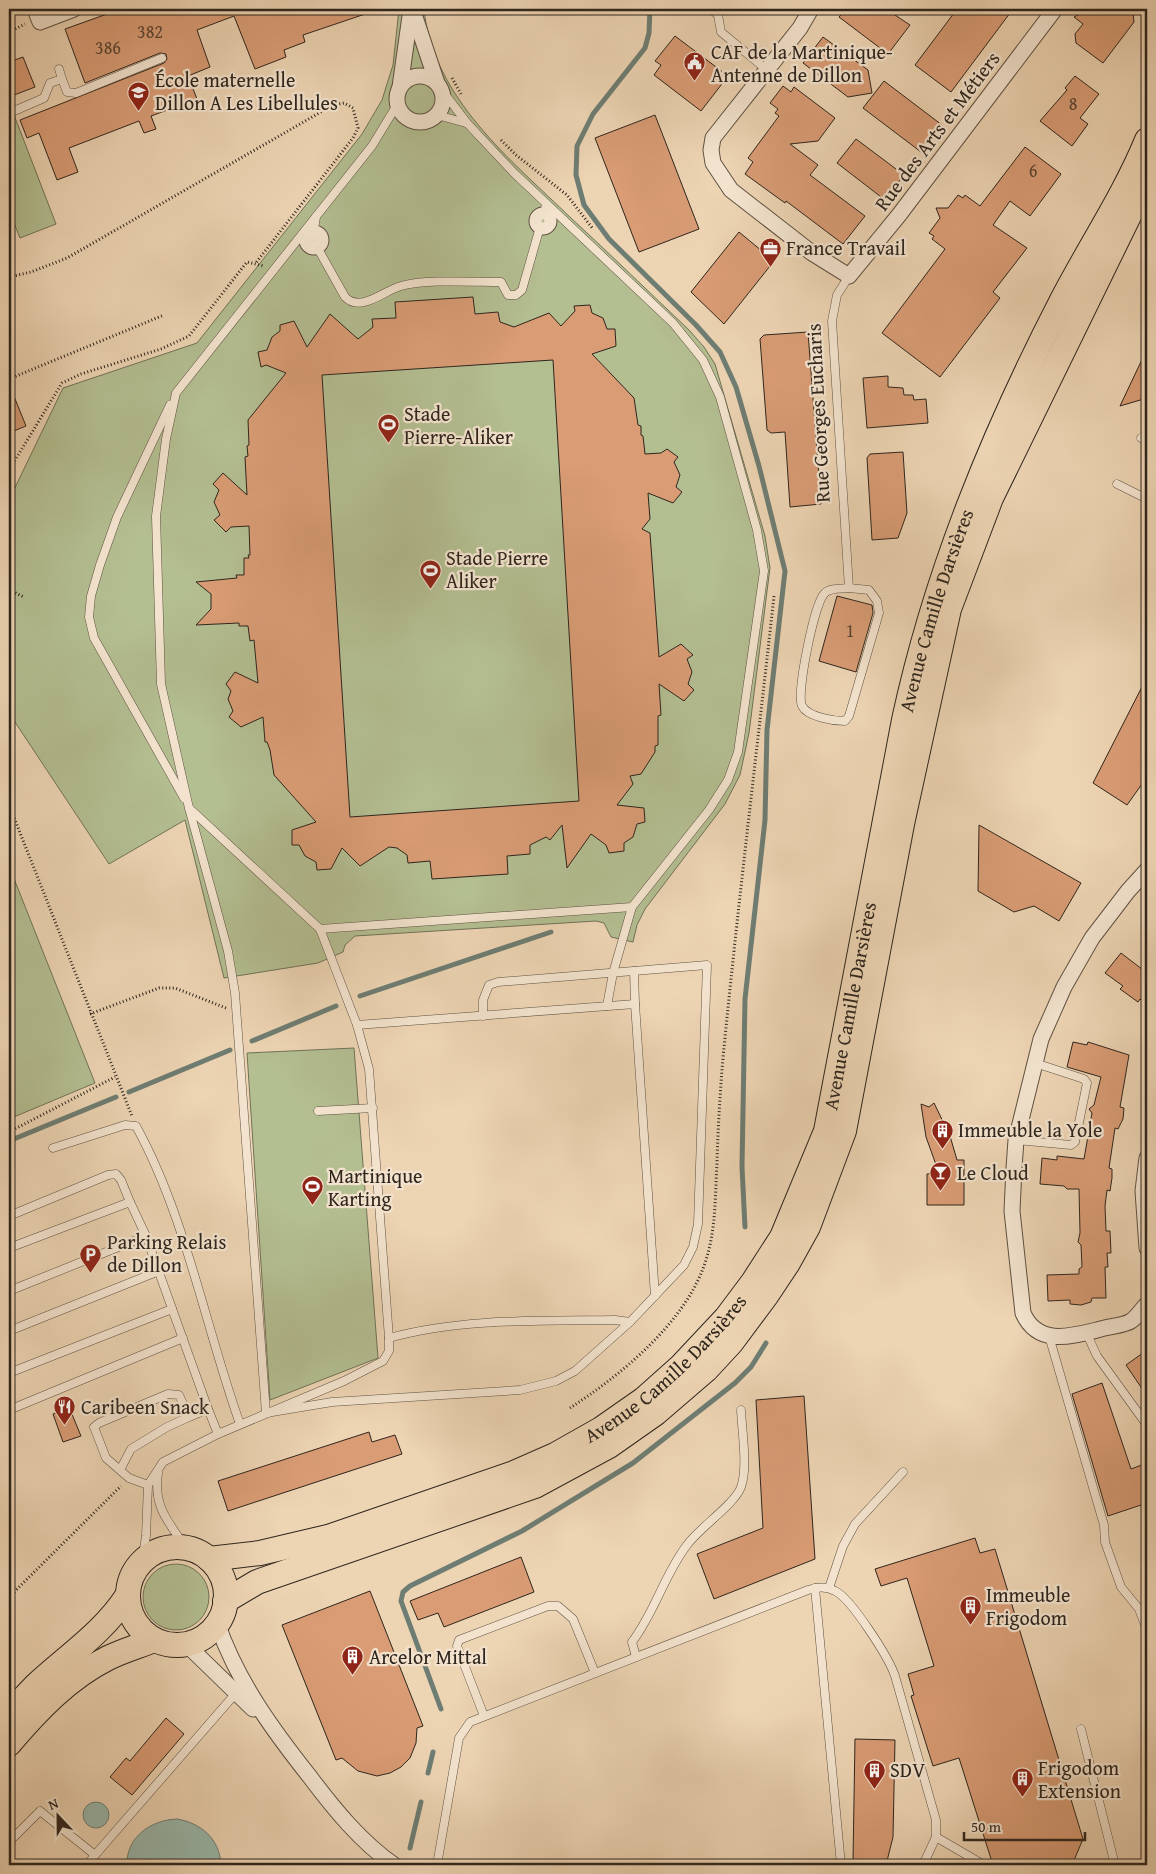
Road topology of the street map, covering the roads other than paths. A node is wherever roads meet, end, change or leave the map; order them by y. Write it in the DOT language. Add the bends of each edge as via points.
graph roads {
  1 [pos="74,9"];
  2 [pos="412,9"];
  3 [pos="711,9"];
  4 [pos="811,9"];
  5 [pos="1055,9"];
  6 [pos="29,13"];
  7 [pos="162,58"];
  8 [pos="58,69"];
  9 [pos="767,70"];
  10 [pos="62,79"];
  11 [pos="439,86"];
  12 [pos="400,87"];
  13 [pos="397,104"];
  14 [pos="14,112"];
  15 [pos="437,115"];
  16 [pos="466,123"];
  17 [pos="1147,140"];
  18 [pos="1147,179"];
  19 [pos="316,215"];
  20 [pos="544,215"];
  21 [pos="848,276"];
  22 [pos="176,393"];
  23 [pos="1117,484"];
  24 [pos="1147,499"];
  25 [pos="849,588"];
  26 [pos="189,808"];
  27 [pos="1147,870"];
  28 [pos="632,907"];
  29 [pos="320,928"];
  30 [pos="634,971"];
  31 [pos="613,973"];
  32 [pos="635,1004"];
  33 [pos="607,1006"];
  34 [pos="483,1016"];
  35 [pos="357,1025"];
  36 [pos="1036,1063"];
  37 [pos="373,1108"];
  38 [pos="318,1111"];
  39 [pos="1016,1140"];
  40 [pos="53,1148"];
  41 [pos="1147,1158"];
  42 [pos="130,1202"];
  43 [pos="9,1216"];
  44 [pos="146,1236"];
  45 [pos="9,1248"];
  46 [pos="1147,1248"];
  47 [pos="159,1271"];
  48 [pos="9,1290"];
  49 [pos="655,1296"];
  50 [pos="1147,1304"];
  51 [pos="172,1309"];
  52 [pos="630,1322"];
  53 [pos="9,1332"];
  54 [pos="1086,1332"];
  55 [pos="1049,1336"];
  56 [pos="183,1338"];
  57 [pos="389,1338"];
  58 [pos="9,1373"];
  59 [pos="208,1409"];
  60 [pos="9,1410"];
  61 [pos="741,1410"];
  62 [pos="266,1413"];
  63 [pos="189,1417"];
  64 [pos="240,1424"];
  65 [pos="1147,1425"];
  66 [pos="218,1434"];
  67 [pos="158,1469"];
  68 [pos="120,1470"];
  69 [pos="903,1472"];
  70 [pos="148,1485"];
  71 [pos="186,1548"];
  72 [pos="209,1559"];
  73 [pos="142,1562"];
  74 [pos="815,1588"];
  75 [pos="829,1588"];
  76 [pos="127,1596"];
  77 [pos="225,1600"];
  78 [pos="217,1623"];
  79 [pos="1147,1630"];
  80 [pos="154,1640"];
  81 [pos="186,1644"];
  82 [pos="636,1657"];
  83 [pos="595,1673"];
  84 [pos="236,1693"];
  85 [pos="9,1715"];
  86 [pos="484,1716"];
  87 [pos="270,1726"];
  88 [pos="1081,1729"];
  89 [pos="9,1744"];
  90 [pos="936,1837"];
  91 [pos="9,1842"];
  92 [pos="95,1855"];
  93 [pos="87,1865"];
  94 [pos="394,1865"];
  95 [pos="437,1865"];
  96 [pos="842,1865"];
  97 [pos="923,1865"];
  98 [pos="984,1865"];
  99 [pos="1115,1865"];
  1 -- 6 [label="street" via="40,22"];
  2 -- 11 [label="street"];
  2 -- 12 [label="street"];
  3 -- 9 [label="lane" via="718,15 721,32"];
  4 -- 9 [label="street"];
  5 -- 21 [label="street, Rue des Arts et Métiers"];
  7 -- 10 [label="lane" via="76,93 67,92"];
  8 -- 10 [label="lane"];
  9 -- 21 [label="street" via="713,138 713,163 731,190 812,253"];
  10 -- 14 [label="lane" via="50,83 44,98"];
  11 -- 12 [label="street" via="421,76 409,79"];
  11 -- 15 [label="street" via="443,103"];
  11 -- 16 [label="lane"];
  12 -- 13 [label="street"];
  13 -- 15 [label="street" via="403,115 414,122 426,121"];
  13 -- 19 [label="lane" via="372,146"];
  15 -- 16 [label="lane"];
  16 -- 20 [label="lane"];
  17 -- 72 [label="main road, Avenue Camille Darsières" via="1137,165 1062,300 1019,389 971,497 943,572 904,720 826,1131 782,1236 753,1282 709,1337 644,1398 601,1429 554,1455 514,1473 328,1537 260,1553"];
  18 -- 77 [label="main road, Avenue Camille Darsières" via="991,498 949,609 902,824 844,1131 808,1227 788,1263 732,1343 706,1370 656,1413 577,1465 535,1486 257,1582"];
  19 -- 20 [label="lane" via="315,240 341,290 351,303 360,304 405,285 501,282 508,295 516,294 522,290"];
  19 -- 22 [label="lane"];
  20 -- 28 [label="lane" via="673,322 703,360 720,397 757,530 764,571 738,752 728,780 709,810"];
  21 -- 25 [label="lane, Rue Georges Eucharis" via="837,295 832,322"];
  22 -- 26 [label="lane" via="156,516 160,684"];
  22 -- 26 [label="lane" via="117,517 91,596 89,617 94,638"];
  23 -- 24 [label="lane"];
  25 -- 25 [label="lane" via="869,590 877,601 879,612 849,716 845,721 836,721 806,712 800,695 808,644 822,597 829,590"];
  26 -- 29 [label="lane"];
  26 -- 62 [label="lane" via="228,951 236,1012"];
  27 -- 36 [label="street" via="1092,938 1051,1014"];
  28 -- 29 [label="lane"];
  28 -- 31 [label="lane"];
  29 -- 35 [label="lane"];
  30 -- 31 [label="lane"];
  30 -- 32 [label="lane"];
  30 -- 49 [label="lane" via="707,965 698,1224 693,1247 684,1266"];
  31 -- 33 [label="lane"];
  31 -- 34 [label="lane" via="489,984 483,1000"];
  32 -- 33 [label="lane"];
  32 -- 49 [label="lane"];
  33 -- 34 [label="lane"];
  34 -- 35 [label="lane"];
  35 -- 37 [label="lane" via="370,1069"];
  36 -- 39 [label="street"];
  36 -- 39 [label="lane" via="1084,1079 1087,1083 1075,1142 1060,1145"];
  37 -- 38 [label="lane"];
  37 -- 57 [label="lane"];
  39 -- 55 [label="street" via="1012,1211 1023,1313 1028,1324"];
  40 -- 64 [label="lane" via="125,1125 136,1126 159,1174 188,1254"];
  41 -- 46 [label="street" via="1143,1191"];
  42 -- 43 [label="lane" via="116,1174"];
  42 -- 44 [label="lane"];
  42 -- 45 [label="lane"];
  44 -- 47 [label="lane"];
  44 -- 48 [label="lane"];
  47 -- 51 [label="lane"];
  47 -- 53 [label="lane"];
  49 -- 52 [label="lane"];
  50 -- 54 [label="street" via="1128,1322"];
  51 -- 56 [label="lane"];
  51 -- 58 [label="lane"];
  52 -- 57 [label="lane" via="498,1323 423,1330"];
  52 -- 62 [label="lane" via="575,1372 556,1381 520,1390 332,1402"];
  54 -- 55 [label="street"];
  54 -- 65 [label="lane" via="1097,1356"];
  55 -- 79 [label="lane" via="1104,1525 1105,1542 1121,1587 1139,1609"];
  56 -- 59 [label="lane"];
  56 -- 60 [label="lane"];
  57 -- 62 [label="lane" via="389,1351 382,1361 344,1381"];
  59 -- 63 [label="lane"];
  59 -- 66 [label="lane"];
  61 -- 82 [label="lane" via="744,1476 741,1488 696,1534 680,1556 648,1621 632,1642"];
  62 -- 64 [label="lane"];
  63 -- 68 [label="lane" via="131,1449"];
  63 -- 68 [label="lane" via="179,1395 174,1394 99,1423 94,1432 106,1458"];
  64 -- 66 [label="lane"];
  66 -- 67 [label="lane" via="168,1458"];
  67 -- 70 [label="lane"];
  67 -- 71 [label="lane" via="155,1491 161,1512"];
  68 -- 70 [label="lane" via="129,1478"];
  69 -- 75 [label="lane" via="855,1524 842,1546"];
  70 -- 73 [label="lane"];
  71 -- 72 [label="main road"];
  71 -- 73 [label="main road" via="155,1552"];
  72 -- 77 [label="main road" via="225,1585"];
  73 -- 76 [label="main road" via="134,1572"];
  74 -- 75 [label="lane"];
  74 -- 82 [label="lane"];
  74 -- 96 [label="lane"];
  75 -- 90 [label="lane" via="846,1599 891,1664 934,1809"];
  76 -- 80 [label="main road" via="135,1622"];
  76 -- 85 [label="main road" via="116,1614 35,1687"];
  77 -- 78 [label="main road"];
  78 -- 81 [label="main road" via="209,1633"];
  78 -- 87 [label="street" via="235,1668"];
  80 -- 81 [label="main road"];
  80 -- 89 [label="main road" via="89,1669 43,1704"];
  81 -- 84 [label="street"];
  82 -- 83 [label="lane"];
  83 -- 86 [label="lane"];
  83 -- 86 [label="lane" via="573,1618 558,1606 548,1606 459,1640 457,1646"];
  84 -- 87 [label="street"];
  84 -- 92 [label="lane"];
  86 -- 95 [label="lane" via="470,1722 459,1738"];
  87 -- 94 [label="street" via="327,1799 375,1852"];
  88 -- 99 [label="lane"];
  90 -- 97 [label="lane"];
  90 -- 98 [label="lane"];
  91 -- 92 [label="lane" via="40,1811"];
  92 -- 93 [label="lane"];
}
